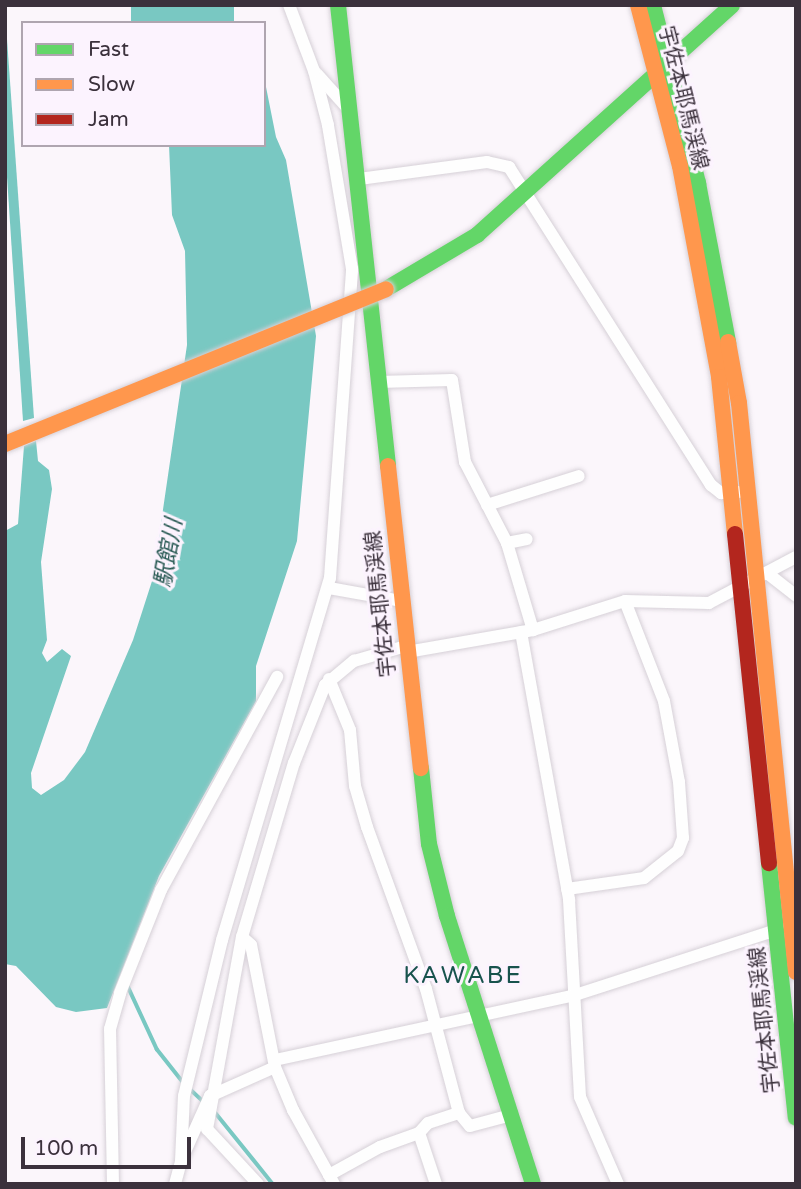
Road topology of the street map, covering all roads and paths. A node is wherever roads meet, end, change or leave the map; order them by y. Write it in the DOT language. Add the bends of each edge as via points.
graph roads {
  1 [pos="289,5"];
  2 [pos="338,5"];
  3 [pos="638,5"];
  4 [pos="653,5"];
  5 [pos="732,5"];
  6 [pos="662,68"];
  7 [pos="314,71"];
  8 [pos="351,112"];
  9 [pos="359,179"];
  10 [pos="527,192"];
  11 [pos="378,382"];
  12 [pos="5,444"];
  13 [pos="579,476"];
  14 [pos="741,492"];
  15 [pos="487,505"];
  16 [pos="527,539"];
  17 [pos="507,543"];
  18 [pos="796,557"];
  19 [pos="755,578"];
  20 [pos="329,588"];
  21 [pos="796,596"];
  22 [pos="401,601"];
  23 [pos="625,601"];
  24 [pos="527,631"];
  25 [pos="407,649"];
  26 [pos="278,677"];
  27 [pos="329,679"];
  28 [pos="567,889"];
  29 [pos="788,926"];
  30 [pos="242,937"];
  31 [pos="796,972"];
  32 [pos="572,996"];
  33 [pos="480,1018"];
  34 [pos="435,1027"];
  35 [pos="275,1064"];
  36 [pos="211,1096"];
  37 [pos="459,1113"];
  38 [pos="511,1115"];
  39 [pos="796,1118"];
  40 [pos="419,1133"];
  41 [pos="181,1161"];
  42 [pos="332,1180"];
  43 [pos="113,1184"];
  44 [pos="175,1184"];
  45 [pos="184,1184"];
  46 [pos="258,1184"];
  47 [pos="436,1184"];
  48 [pos="533,1184"];
  49 [pos="618,1184"];
  1 -- 7 [label="street"];
  2 -- 8 [label="main road, 宇佐本耶馬渓線"];
  3 -- 6 [label="main road, 宇佐本耶馬渓線"];
  4 -- 6 [label="main road, 宇佐本耶馬渓線"];
  5 -- 6 [label="main road"];
  6 -- 10 [label="main road"];
  6 -- 14 [label="main road, 宇佐本耶馬渓線"];
  7 -- 8 [label="street"];
  7 -- 20 [label="street" via="342,191 352,269"];
  8 -- 9 [label="main road, 宇佐本耶馬渓線"];
  9 -- 10 [label="street" via="487,162 509,167"];
  9 -- 11 [label="main road, 宇佐本耶馬渓線"];
  10 -- 12 [label="main road, bridge" via="457,250 386,289"];
  10 -- 14 [label="street" via="711,485 721,493"];
  11 -- 15 [label="street" via="452,380 465,463"];
  11 -- 22 [label="main road, 宇佐本耶馬渓線"];
  13 -- 15 [label="street"];
  14 -- 19 [label="main road, 宇佐本耶馬渓線"];
  15 -- 17 [label="street"];
  16 -- 17 [label="street"];
  17 -- 24 [label="street"];
  18 -- 19 [label="street"];
  19 -- 21 [label="street"];
  19 -- 23 [label="street" via="709,603"];
  19 -- 29 [label="main road, 宇佐本耶馬渓線"];
  20 -- 22 [label="street"];
  20 -- 41 [label="street" via="272,762 222,940 184,1096"];
  22 -- 25 [label="main road, 宇佐本耶馬渓線"];
  23 -- 24 [label="street"];
  23 -- 28 [label="street" via="664,701 679,782 683,838 678,852 644,878"];
  24 -- 25 [label="street"];
  24 -- 28 [label="street"];
  25 -- 27 [label="street" via="354,661"];
  25 -- 33 [label="main road, 宇佐本耶馬渓線" via="432,862"];
  26 -- 43 [label="street" via="161,890 120,993 110,1029"];
  27 -- 30 [label="street" via="294,763"];
  27 -- 34 [label="street" via="350,730 355,786 367,827 419,969"];
  28 -- 32 [label="street"];
  29 -- 31 [label="main road, 宇佐本耶馬渓線"];
  29 -- 32 [label="street"];
  29 -- 39 [label="main road, 宇佐本耶馬渓線"];
  30 -- 35 [label="street" via="251,945"];
  30 -- 36 [label="street"];
  32 -- 33 [label="street"];
  32 -- 49 [label="street" via="580,1097"];
  33 -- 34 [label="street"];
  33 -- 38 [label="main road, 宇佐本耶馬渓線"];
  34 -- 35 [label="street"];
  34 -- 37 [label="street"];
  35 -- 36 [label="street"];
  35 -- 42 [label="street"];
  36 -- 41 [label="street"];
  36 -- 46 [label="street" via="208,1133"];
  37 -- 38 [label="street" via="470,1126"];
  37 -- 40 [label="street" via="428,1123"];
  38 -- 48 [label="main road, 宇佐本耶馬渓線"];
  40 -- 42 [label="street" via="380,1147"];
  40 -- 47 [label="street"];
  41 -- 44 [label="street"];
  41 -- 45 [label="street"];
}
